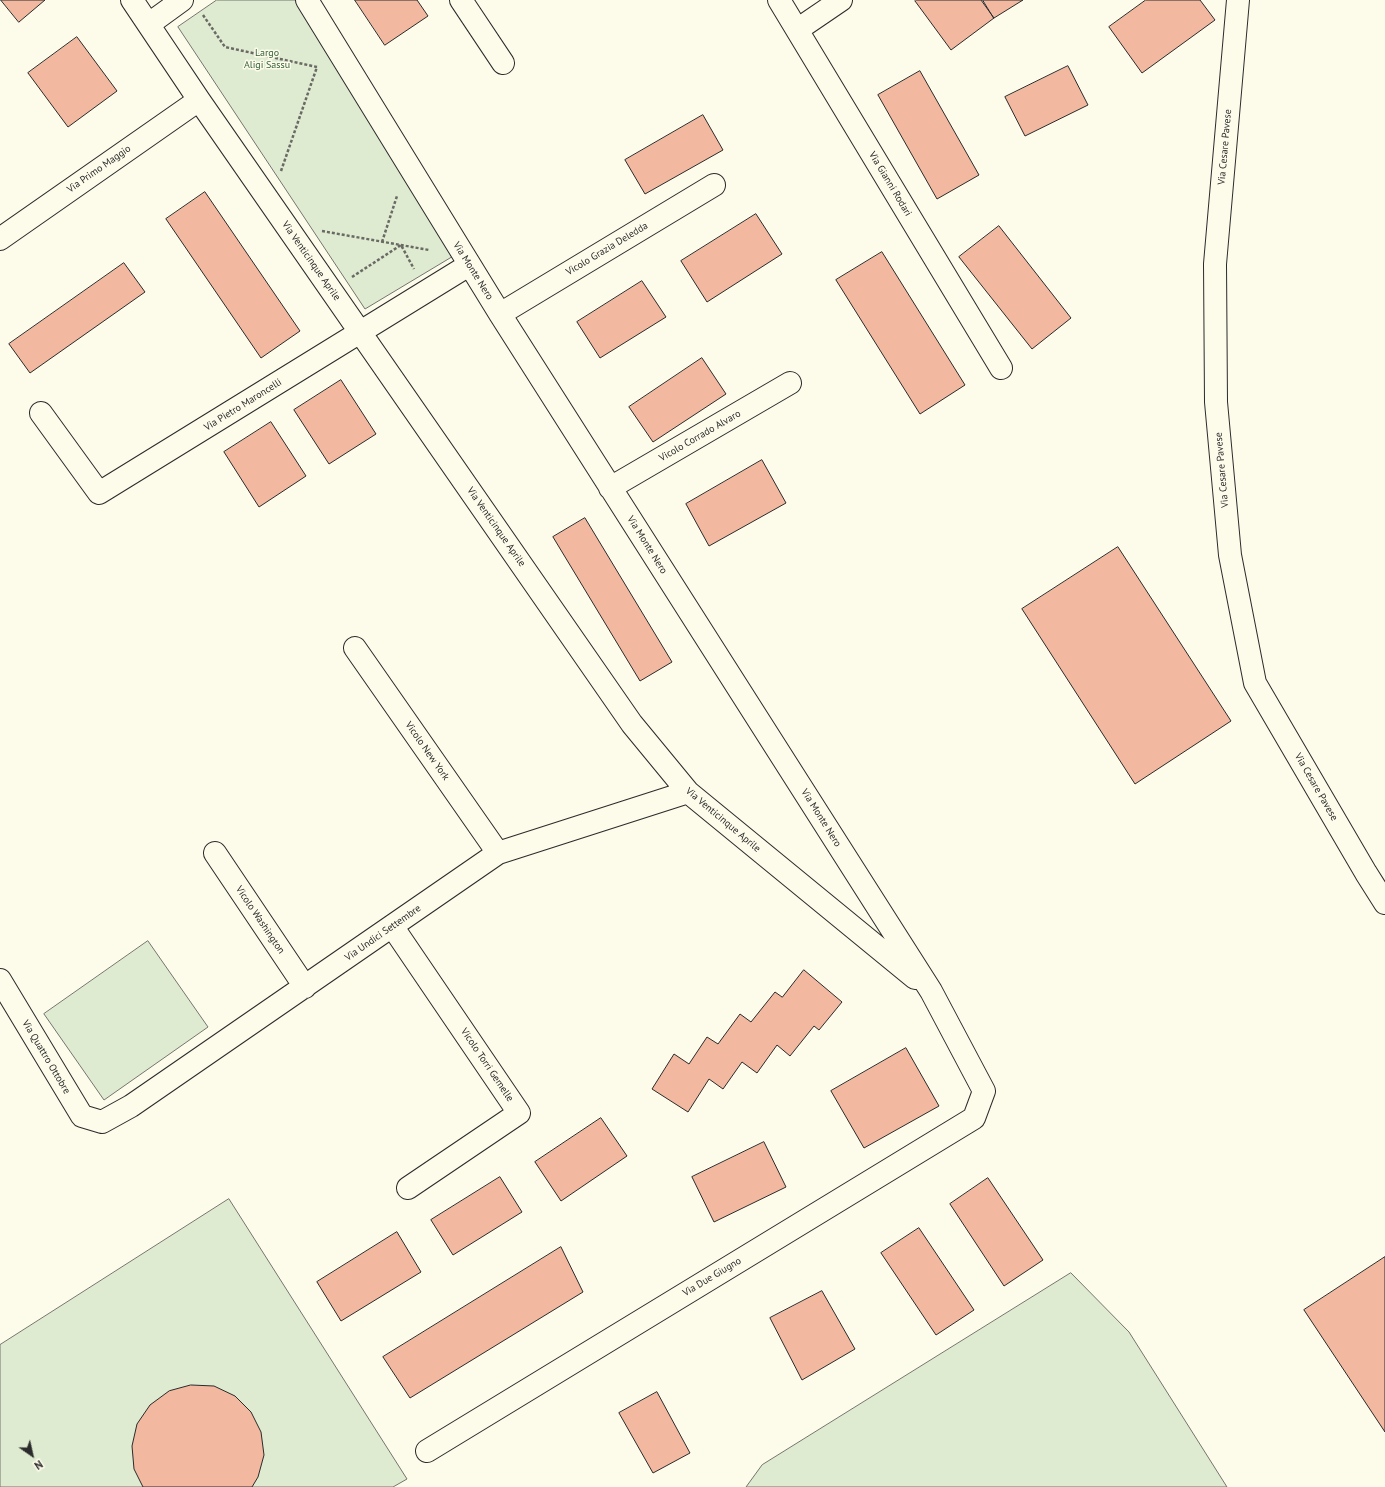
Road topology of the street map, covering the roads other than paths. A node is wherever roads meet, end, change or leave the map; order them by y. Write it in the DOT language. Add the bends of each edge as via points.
graph roads {
  1 [pos="132,0"];
  2 [pos="182,0"];
  3 [pos="307,0"];
  4 [pos="461,0"];
  5 [pos="778,0"];
  6 [pos="841,0"];
  7 [pos="1238,0"];
  8 [pos="149,24"];
  9 [pos="796,30"];
  10 [pos="503,63"];
  11 [pos="199,100"];
  12 [pos="714,185"];
  13 [pos="0,239"];
  14 [pos="470,265"];
  15 [pos="500,314"];
  16 [pos="360,332"];
  17 [pos="1001,368"];
  18 [pos="790,384"];
  19 [pos="41,413"];
  20 [pos="610,488"];
  21 [pos="355,648"];
  22 [pos="688,792"];
  23 [pos="498,853"];
  24 [pos="215,854"];
  25 [pos="1385,903"];
  26 [pos="392,926"];
  27 [pos="0,980"];
  28 [pos="305,986"];
  29 [pos="930,991"];
  30 [pos="984,1091"];
  31 [pos="102,1122"];
  32 [pos="408,1188"];
  33 [pos="427,1451"];
  1 -- 8 [label="street, Via Venticinque Aprile"];
  2 -- 8 [label="street"];
  3 -- 14 [label="street, Via Monte Nero"];
  4 -- 10 [label="street"];
  5 -- 9 [label="street, Via Gianni Rodari"];
  6 -- 9 [label="street"];
  7 -- 25 [label="street, Via Cesare Pavese" via="1215,264 1216,402 1230,555 1255,682"];
  8 -- 11 [label="street, Via Venticinque Aprile"];
  9 -- 17 [label="street, Via Gianni Rodari"];
  11 -- 13 [label="street, Via Primo Maggio"];
  11 -- 16 [label="street, Via Venticinque Aprile"];
  12 -- 15 [label="street, Vicolo Grazia Deledda"];
  14 -- 15 [label="street, Via Monte Nero"];
  14 -- 16 [label="street, Via Pietro Maroncelli"];
  15 -- 20 [label="street, Via Monte Nero"];
  16 -- 19 [label="street, Via Pietro Maroncelli" via="99,493"];
  16 -- 22 [label="street, Via Venticinque Aprile" via="632,724"];
  18 -- 20 [label="street, Vicolo Corrado Alvaro"];
  20 -- 29 [label="street, Via Monte Nero"];
  21 -- 23 [label="street, Vicolo New York"];
  22 -- 23 [label="street, Via Undici Settembre"];
  22 -- 29 [label="street, Via Venticinque Aprile"];
  23 -- 26 [label="street, Via Undici Settembre"];
  24 -- 28 [label="street, Vicolo Washington"];
  26 -- 28 [label="street, Via Undici Settembre"];
  26 -- 32 [label="street, Vicolo Torri Gemelle" via="519,1113"];
  27 -- 31 [label="street, Via Quattro Ottobre" via="82,1116"];
  28 -- 31 [label="street, Via Undici Settembre" via="131,1106"];
  29 -- 30 [label="street, Via Monte Nero"];
  30 -- 33 [label="street, Via Due Giugno" via="974,1118"];
}
